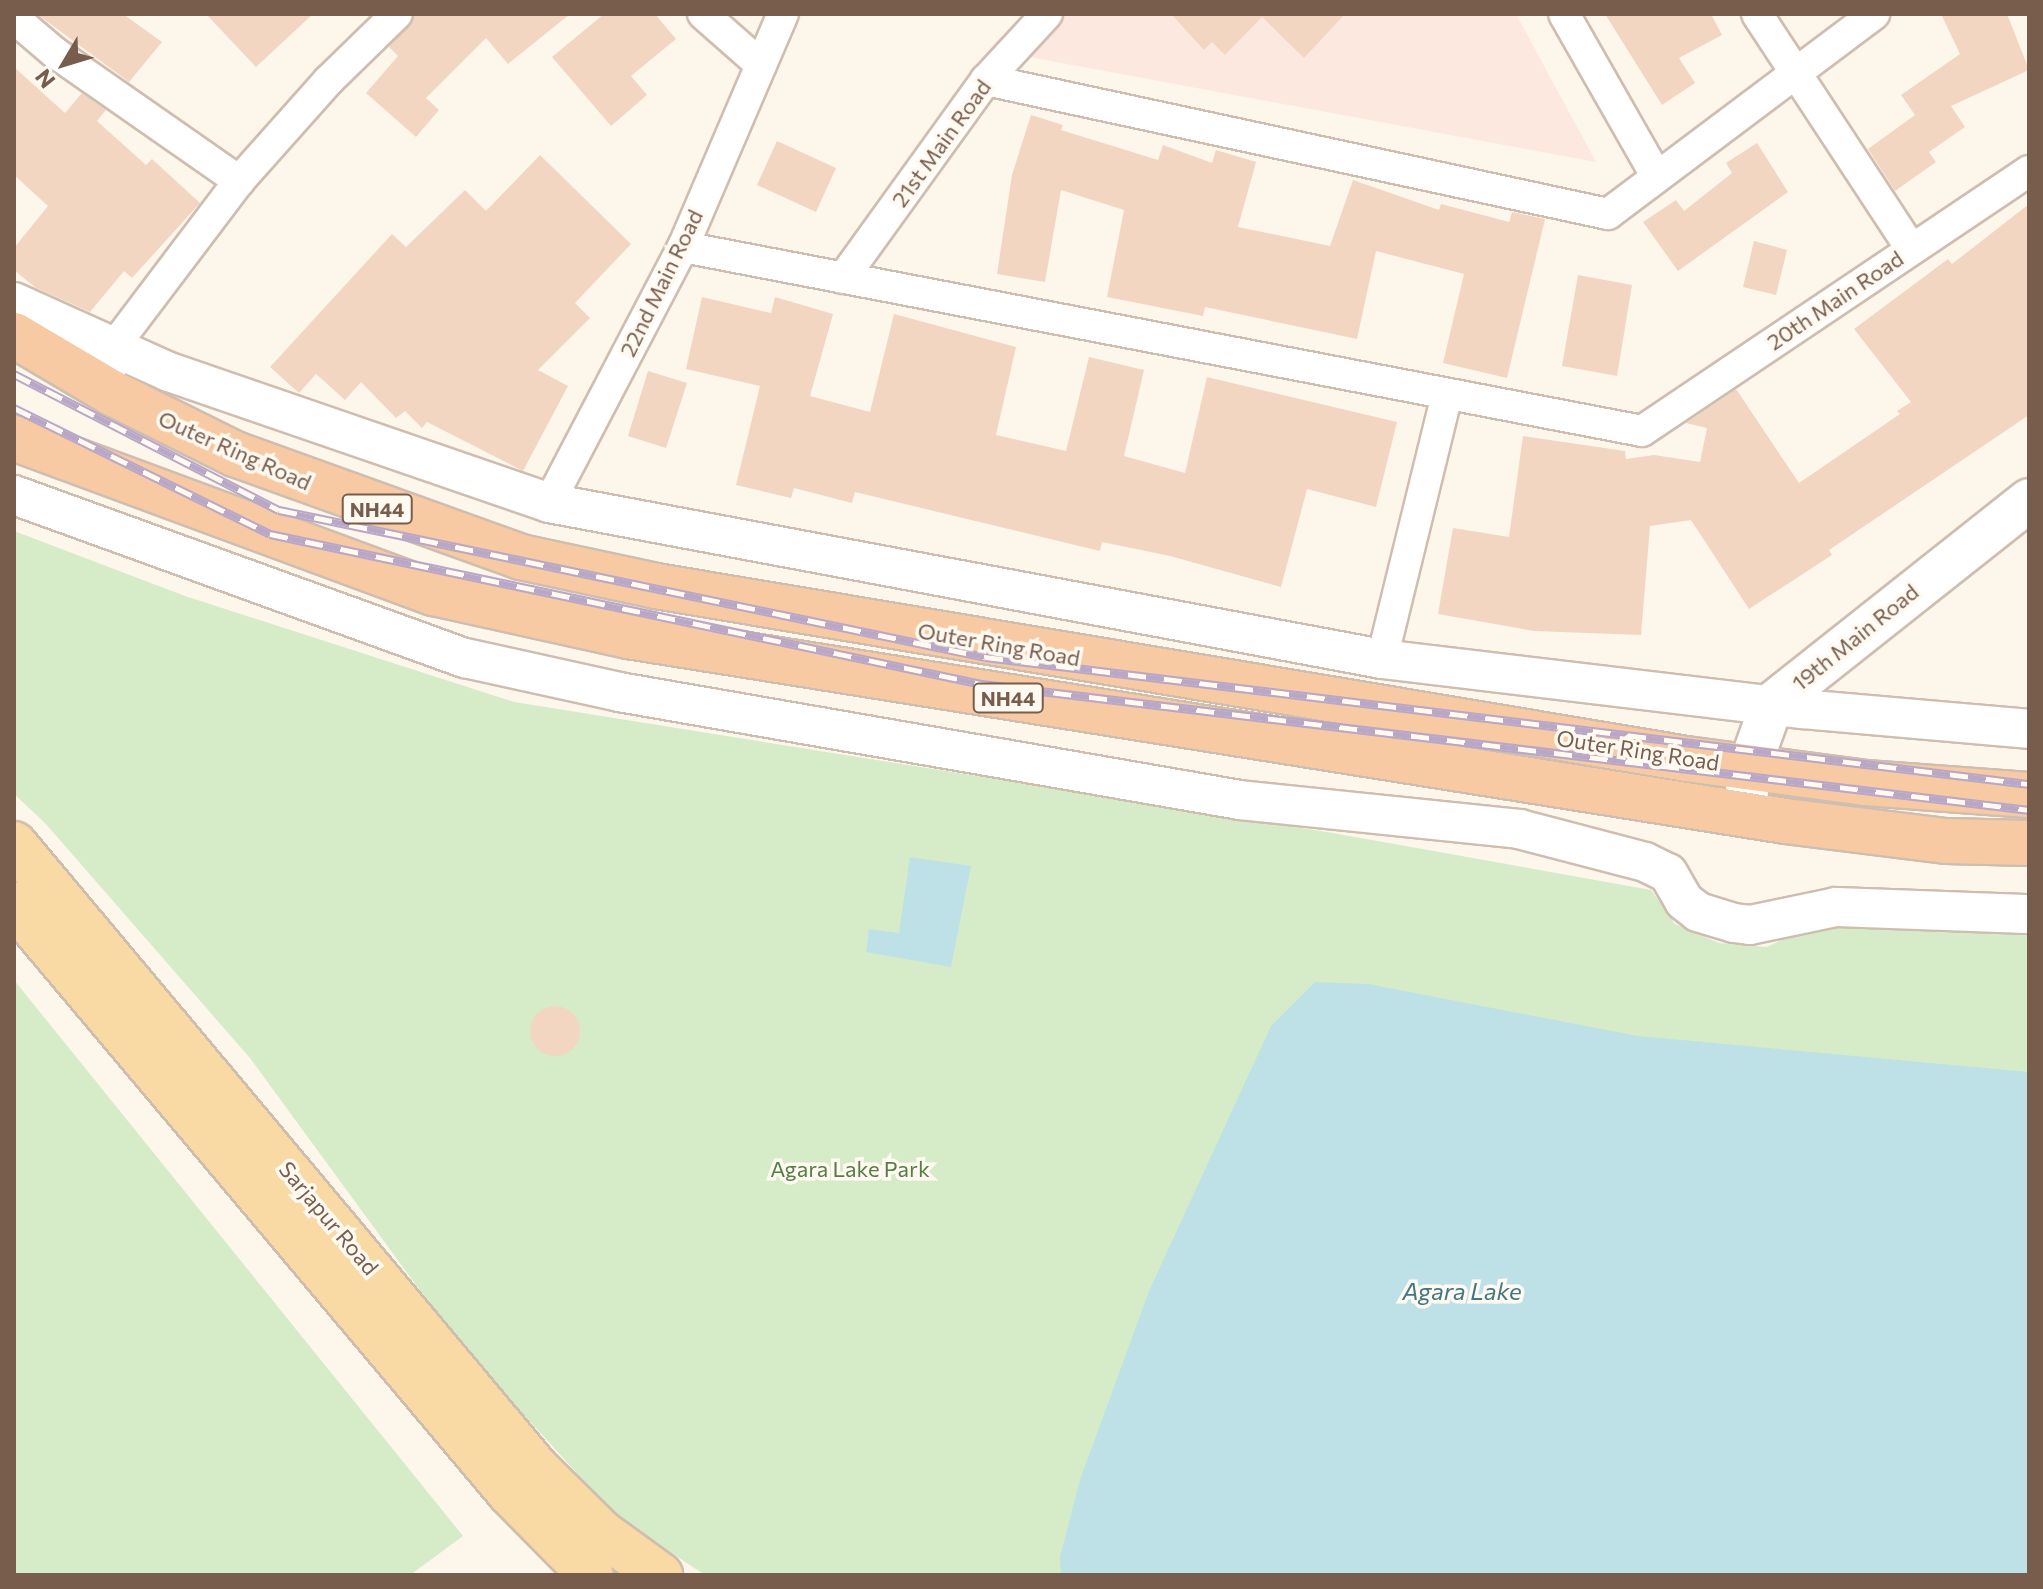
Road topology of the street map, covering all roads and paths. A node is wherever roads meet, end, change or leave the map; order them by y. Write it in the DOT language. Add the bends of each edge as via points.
graph roads {
  1 [pos="397,14"];
  2 [pos="703,14"];
  3 [pos="783,14"];
  4 [pos="1047,14"];
  5 [pos="1564,14"];
  6 [pos="1757,14"];
  7 [pos="1874,14"];
  8 [pos="14,18"];
  9 [pos="761,65"];
  10 [pos="1794,74"];
  11 [pos="986,80"];
  12 [pos="2029,171"];
  13 [pos="1656,175"];
  14 [pos="239,181"];
  15 [pos="683,247"];
  16 [pos="1911,248"];
  17 [pos="843,278"];
  18 [pos="14,302"];
  19 [pos="14,335"];
  20 [pos="112,349"];
  21 [pos="112,393"];
  22 [pos="1447,394"];
  23 [pos="14,438"];
  24 [pos="14,495"];
  25 [pos="2029,500"];
  26 [pos="549,503"];
  27 [pos="1382,659"];
  28 [pos="1772,704"];
  29 [pos="2029,729"];
  30 [pos="1749,768"];
  31 [pos="2029,795"];
  32 [pos="1745,814"];
  33 [pos="2029,843"];
  34 [pos="14,844"];
  35 [pos="14,904"];
  36 [pos="2029,914"];
  37 [pos="591,1575"];
  38 [pos="660,1575"];
  1 -- 14 [label="street" via="328,81"];
  2 -- 9 [label="street"];
  3 -- 9 [label="street, 22nd Main Road"];
  4 -- 11 [label="street, 21st Main Road"];
  5 -- 13 [label="street"];
  6 -- 10 [label="street"];
  7 -- 10 [label="street"];
  8 -- 14 [label="street" via="54,52"];
  9 -- 15 [label="street, 22nd Main Road"];
  10 -- 13 [label="street"];
  10 -- 16 [label="street"];
  11 -- 13 [label="street" via="1608,214"];
  11 -- 17 [label="street, 21st Main Road"];
  12 -- 16 [label="street, 20th Main Road"];
  14 -- 20 [label="street"];
  15 -- 17 [label="street"];
  15 -- 26 [label="street, 22nd Main Road"];
  16 -- 22 [label="street, 20th Main Road" via="1642,431"];
  17 -- 22 [label="street"];
  18 -- 20 [label="street"];
  19 -- 21 [label="highway, Outer Ring Road / NH44"];
  20 -- 21 [label="street"];
  20 -- 26 [label="street"];
  21 -- 30 [label="highway, Outer Ring Road / NH44" via="235,454 521,557 656,586"];
  22 -- 27 [label="street"];
  23 -- 32 [label="highway, NH44" via="464,600 806,667"];
  24 -- 36 [label="street" via="465,658 619,692 1240,800 1519,829 1645,862 1668,873 1684,901 1698,912 1734,923 1750,925 1836,907"];
  25 -- 28 [label="main road, 19th Main Road"];
  26 -- 27 [label="street"];
  27 -- 28 [label="street"];
  28 -- 29 [label="street"];
  28 -- 30 [label="main road, 19th Main Road"];
  30 -- 31 [label="highway, Outer Ring Road / NH44"];
  30 -- 32 [label="main road, 19th Main Road"];
  32 -- 33 [label="highway, NH44" via="1946,841"];
  34 -- 38 [label="main road, Sarjapur Road" via="537,1469 602,1533"];
  35 -- 37 [label="main road, Sarjapur Road" via="510,1493"];
}
